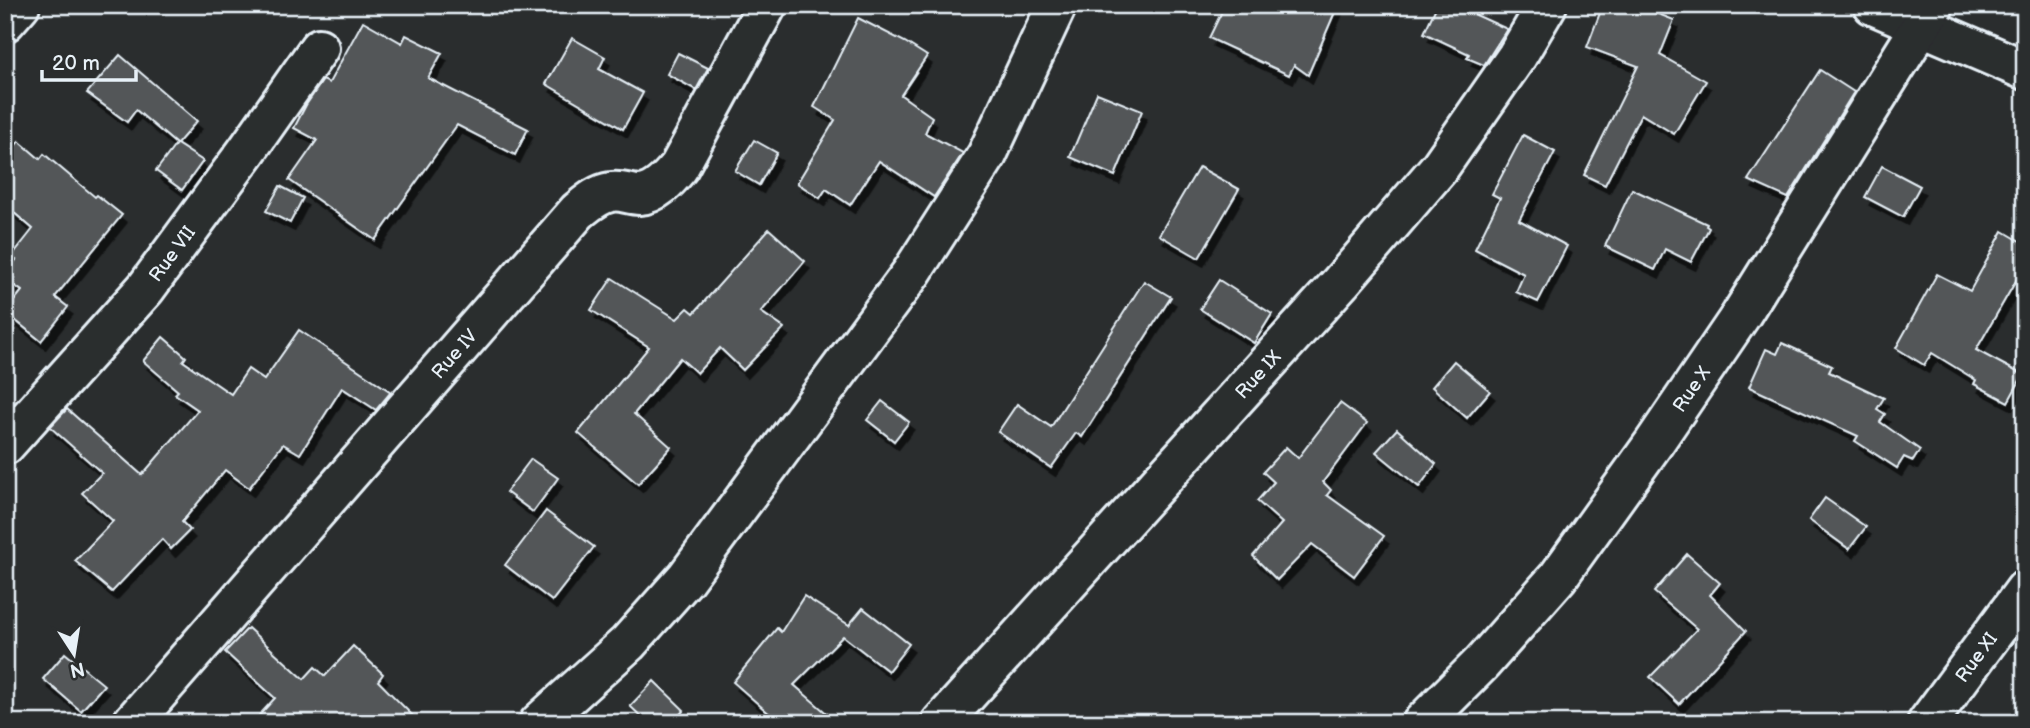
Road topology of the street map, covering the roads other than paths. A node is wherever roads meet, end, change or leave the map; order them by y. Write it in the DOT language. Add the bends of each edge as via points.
graph roads {
  1 [pos="20,5"];
  2 [pos="767,5"];
  3 [pos="1057,5"];
  4 [pos="1547,5"];
  5 [pos="1873,5"];
  6 [pos="1928,15"];
  7 [pos="5,22"];
  8 [pos="319,48"];
  9 [pos="2025,70"];
  10 [pos="5,445"];
  11 [pos="2025,590"];
  12 [pos="132,723"];
  13 [pos="540,723"];
  14 [pos="941,723"];
  15 [pos="1422,723"];
  16 [pos="1927,723"];
  1 -- 7 [label="street"];
  2 -- 12 [label="street, Rue IV" via="680,167 649,192 613,191 578,211"];
  3 -- 13 [label="street" via="987,155 912,272 686,578 628,643"];
  4 -- 14 [label="street, Rue IX" via="1439,168"];
  5 -- 6 [label="street"];
  6 -- 9 [label="street"];
  6 -- 15 [label="street, Rue X" via="1741,315 1558,578"];
  8 -- 10 [label="street, Rue VII" via="146,288"];
  11 -- 16 [label="street, Rue XI"];
}
